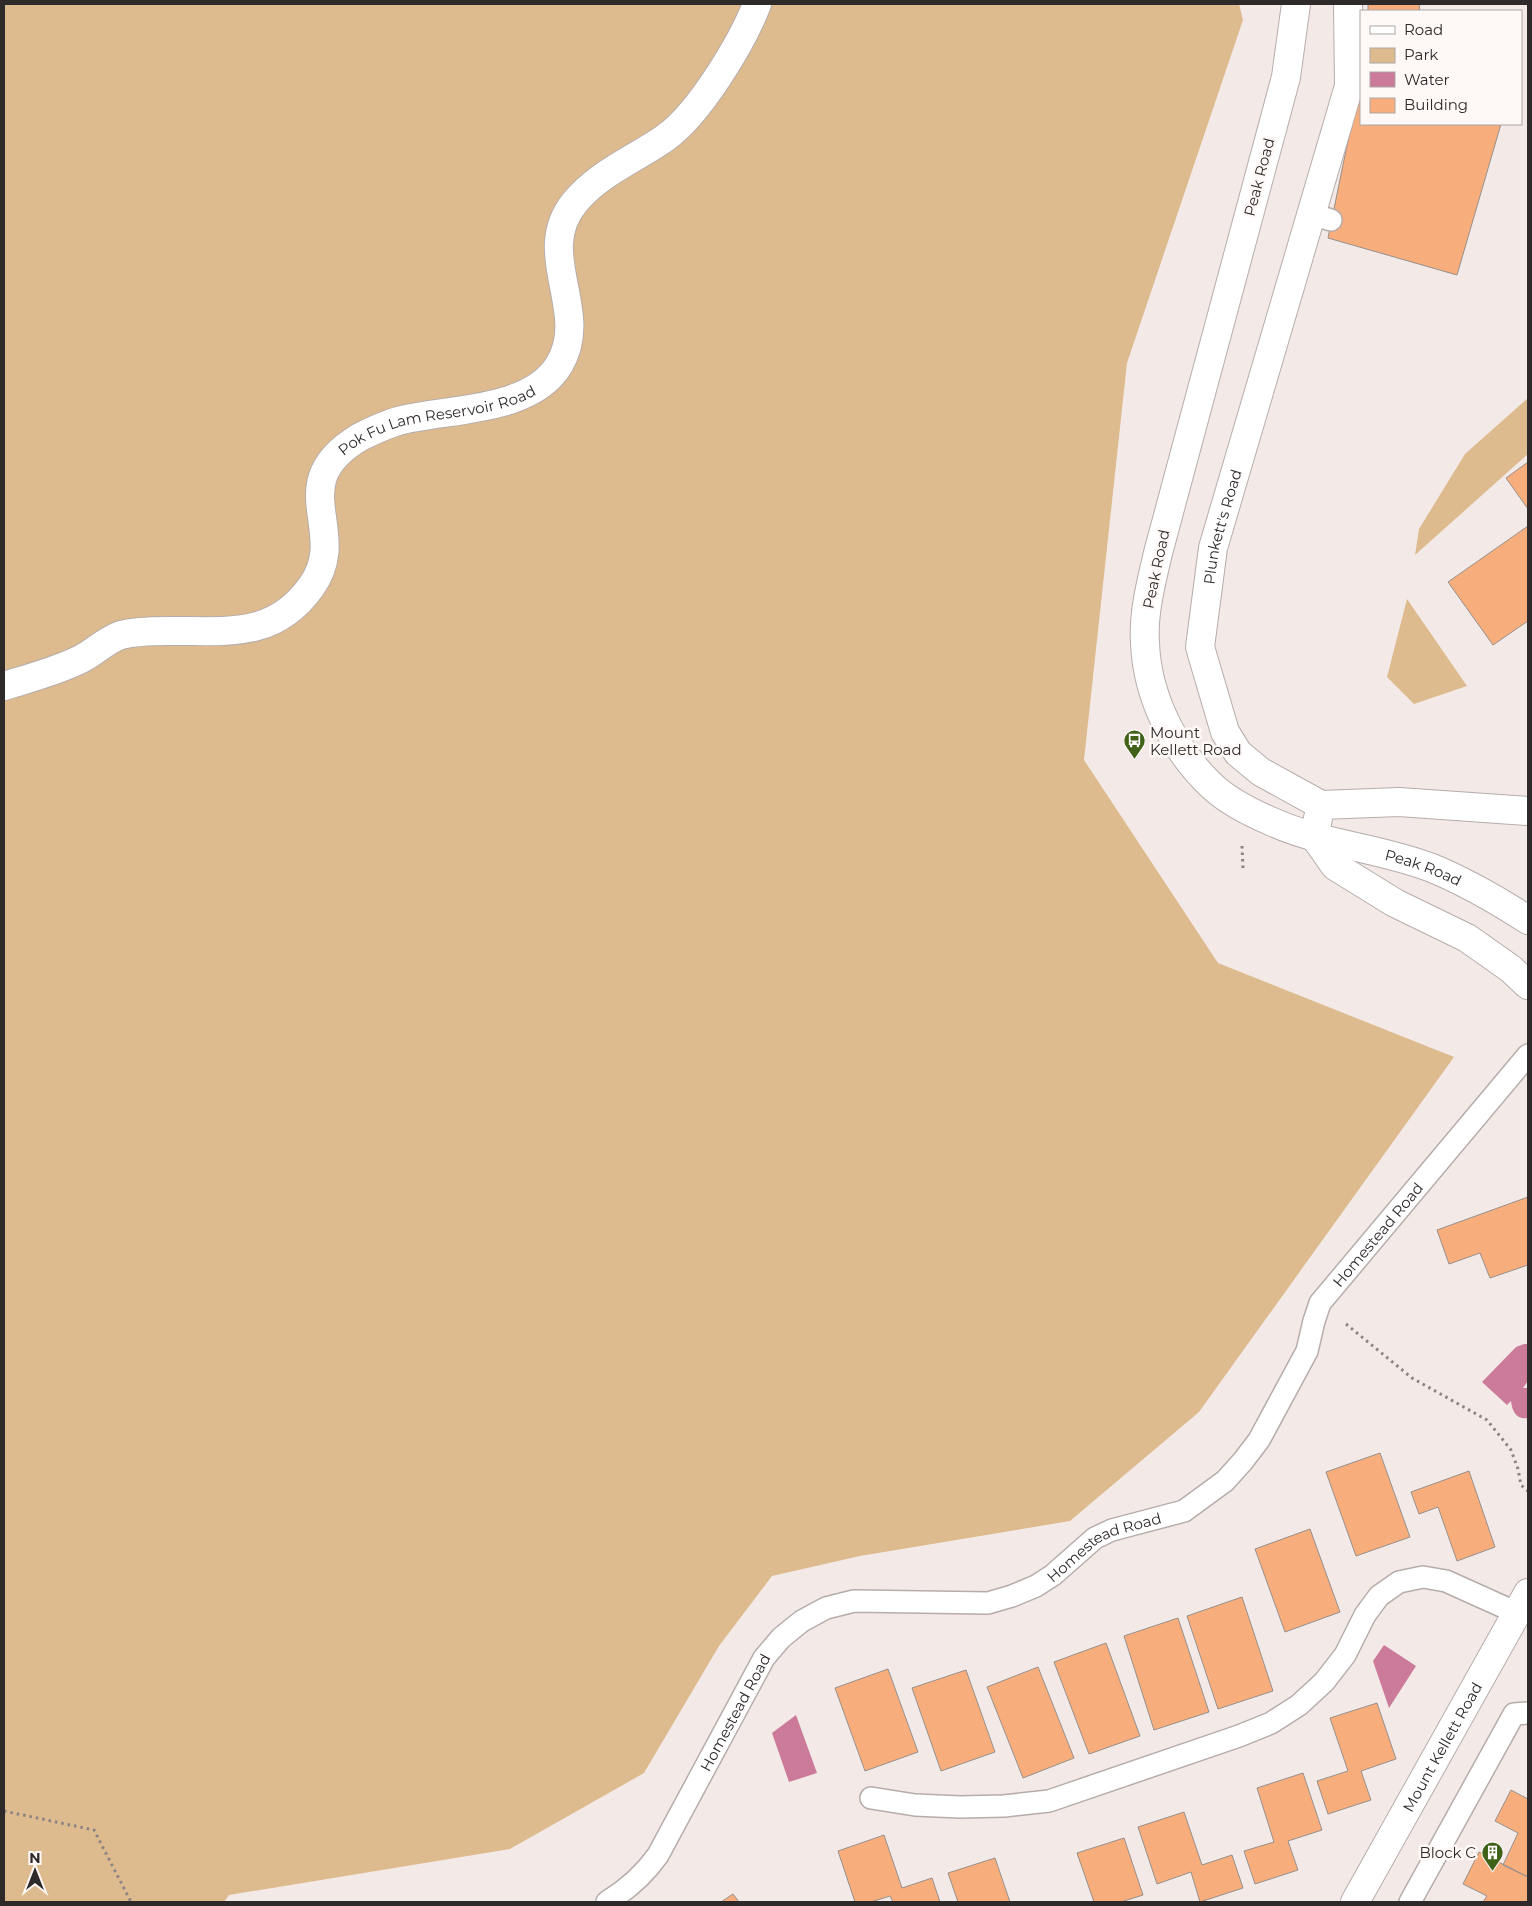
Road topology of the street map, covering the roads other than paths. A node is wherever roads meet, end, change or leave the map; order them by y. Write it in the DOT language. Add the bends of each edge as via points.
graph roads {
  1 [pos="757,4"];
  2 [pos="1296,4"];
  3 [pos="1348,4"];
  4 [pos="4,686"];
  5 [pos="1321,805"];
  6 [pos="1528,811"];
  7 [pos="1314,836"];
  8 [pos="1528,920"];
  9 [pos="1528,985"];
  10 [pos="1528,1055"];
  11 [pos="1522,1603"];
  12 [pos="1528,1713"];
  13 [pos="871,1798"];
  14 [pos="607,1902"];
  15 [pos="1355,1902"];
  16 [pos="1410,1902"];
  1 -- 4 [label="street, Pok Fu Lam Reservoir Road" via="732,54 686,121 597,181 567,212 559,232 558,250 569,312 568,341 560,364 547,380 507,401 392,423 364,435 338,454 328,465 319,488 325,546 322,566 301,599 275,619 244,630 126,634 61,668"];
  2 -- 7 [label="street, Peak Road" via="1286,77 1158,553 1146,614 1145,642 1146,662 1160,710 1174,739 1193,765 1214,788 1239,804 1275,823"];
  3 -- 5 [label="street, Plunkett's Road" via="1349,86 1321,217 1213,548 1200,647 1225,732 1238,753 1261,772"];
  5 -- 6 [label="street" via="1399,802"];
  5 -- 7 [label="street"];
  7 -- 8 [label="street, Peak Road" via="1404,858 1431,868 1465,883"];
  7 -- 9 [label="street" via="1336,866 1395,903 1467,938"];
  10 -- 14 [label="lane, Homestead Road" via="1320,1302 1307,1351 1259,1440 1225,1481 1184,1511 1112,1530 1095,1538 1053,1575 1012,1596 988,1602 854,1601 826,1608 802,1621 764,1658 658,1855 640,1877"];
  11 -- 13 [label="lane" via="1423,1577 1399,1582 1379,1596 1365,1615 1345,1655 1324,1682 1300,1705 1239,1736 1049,1801 960,1808"];
  11 -- 15 [label="street, Mount Kellett Road"];
  12 -- 16 [label="lane" via="1514,1714"];
}
